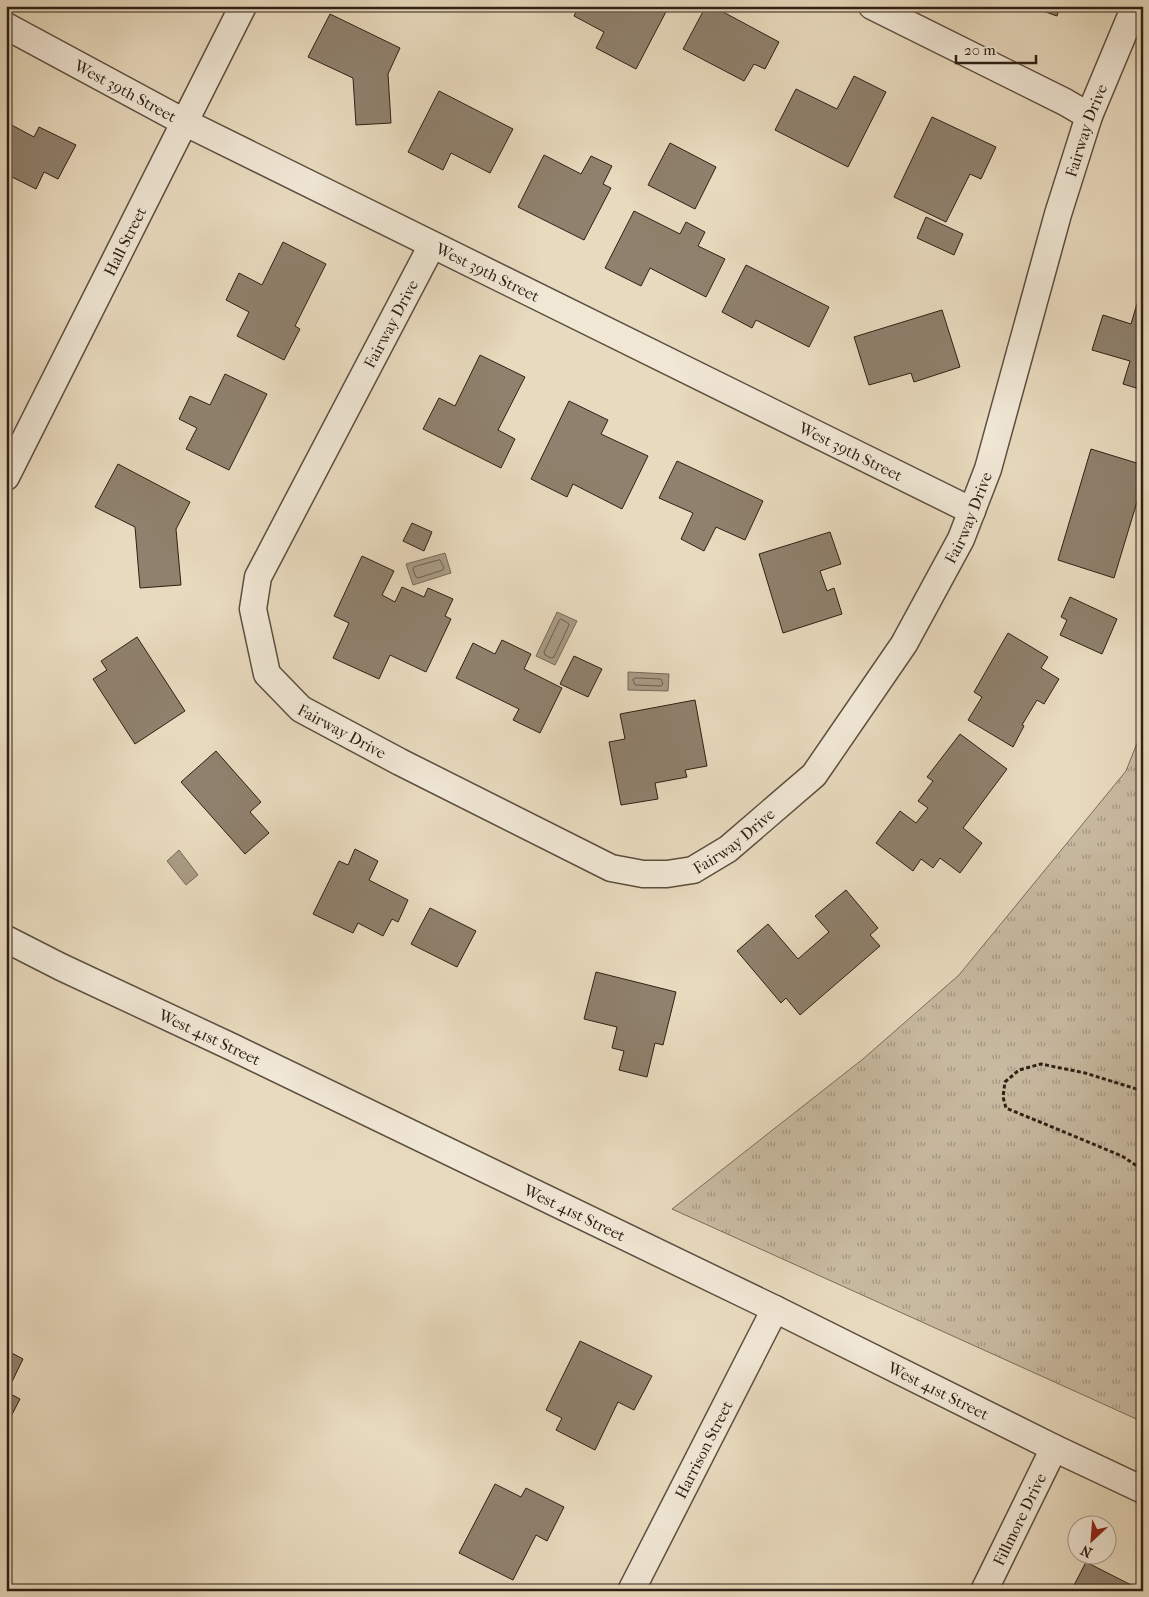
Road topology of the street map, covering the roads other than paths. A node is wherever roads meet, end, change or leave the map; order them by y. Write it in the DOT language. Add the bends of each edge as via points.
graph roads {
  1 [pos="243,6"];
  2 [pos="872,6"];
  3 [pos="1135,6"];
  4 [pos="6,26"];
  5 [pos="1089,116"];
  6 [pos="184,122"];
  7 [pos="432,245"];
  8 [pos="8,469"];
  9 [pos="972,512"];
  10 [pos="6,939"];
  11 [pos="775,1309"];
  12 [pos="1054,1448"];
  13 [pos="1143,1490"];
  14 [pos="631,1591"];
  15 [pos="984,1591"];
  1 -- 6 [label="street, Hall Street"];
  2 -- 5 [label="street"];
  3 -- 5 [label="street, Fairway Drive"];
  4 -- 6 [label="street, West 39th Street"];
  5 -- 9 [label="street, Fairway Drive" via="1058,214 988,469"];
  6 -- 7 [label="street, West 39th Street"];
  6 -- 8 [label="street, Hall Street"];
  7 -- 9 [label="street, West 39th Street"];
  7 -- 9 [label="street, Fairway Drive" via="258,577 253,609 268,674 301,709 611,868 643,874 693,870 728,850 814,775 904,644 961,539"];
  10 -- 11 [label="street, West 41st Street"];
  11 -- 12 [label="street, West 41st Street"];
  11 -- 14 [label="street, Harrison Street"];
  12 -- 13 [label="street, West 41st Street"];
  12 -- 15 [label="street, Fillmore Drive"];
}
